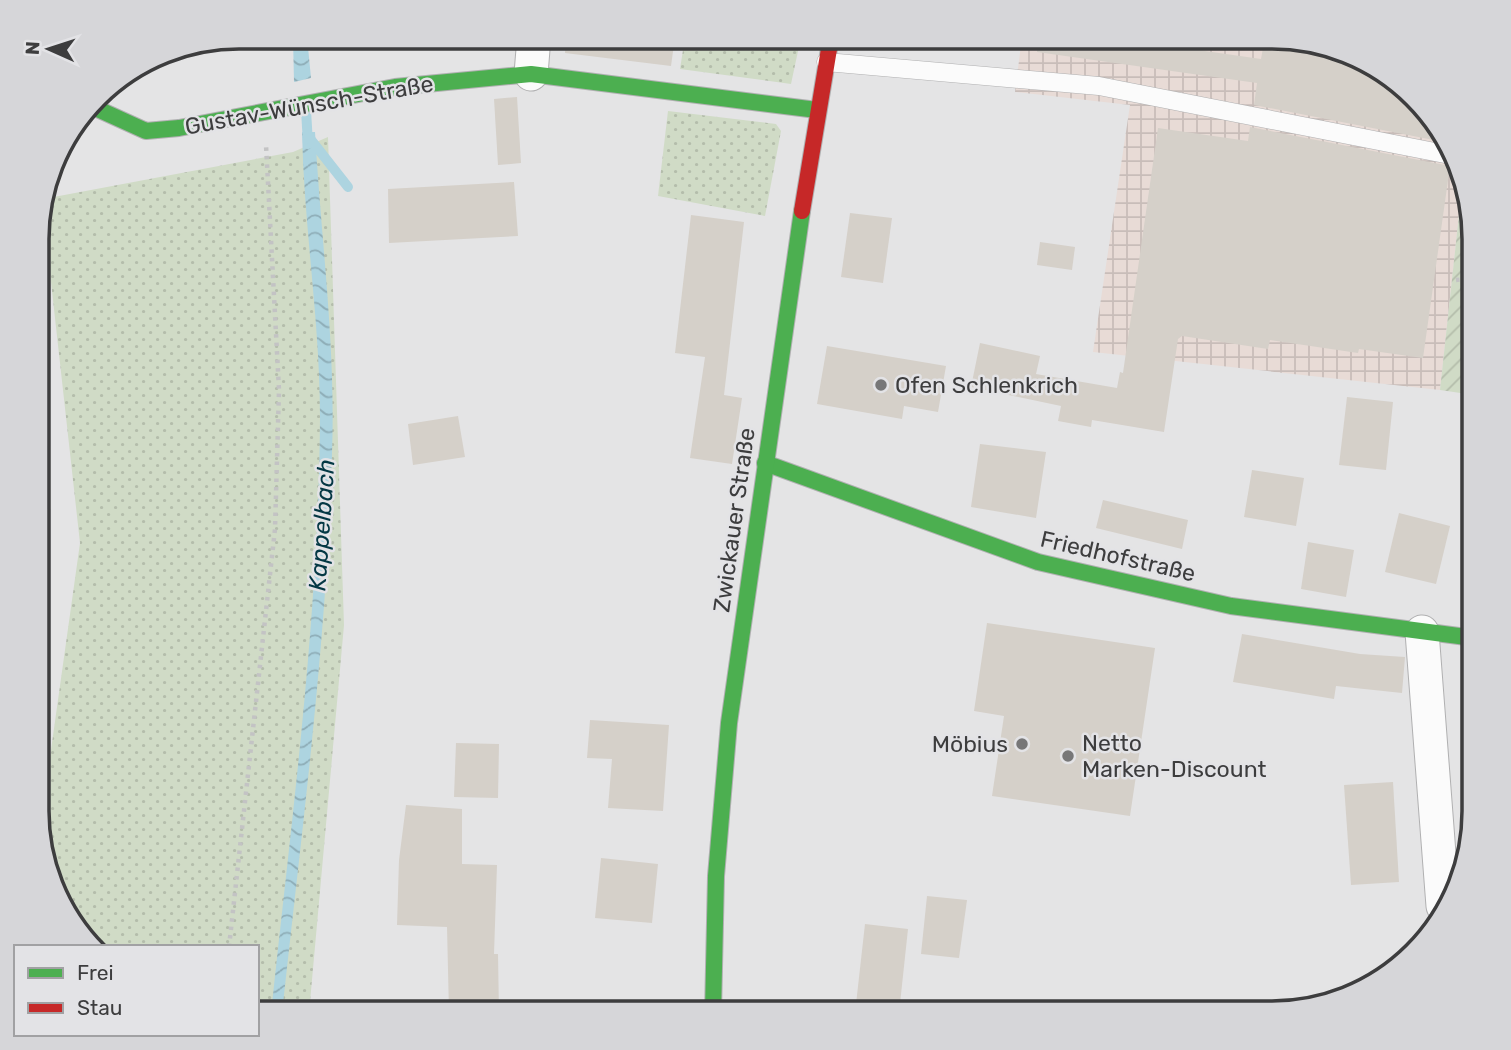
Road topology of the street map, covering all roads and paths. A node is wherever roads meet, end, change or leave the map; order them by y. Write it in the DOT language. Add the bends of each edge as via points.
graph roads {
  1 [pos="533,49"];
  2 [pos="829,49"];
  3 [pos="826,62"];
  4 [pos="531,74"];
  5 [pos="105,105"];
  6 [pos="817,110"];
  7 [pos="264,113"];
  8 [pos="1441,153"];
  9 [pos="1462,279"];
  10 [pos="1456,280"];
  11 [pos="765,463"];
  12 [pos="1422,632"];
  13 [pos="1462,637"];
  14 [pos="1442,895"];
  15 [pos="229,945"];
  16 [pos="713,1001"];
  1 -- 4 [label="street"];
  2 -- 3 [label="street, Zwickauer Straße"];
  3 -- 6 [label="street, Zwickauer Straße"];
  3 -- 8 [label="lane" via="1099,86"];
  4 -- 6 [label="street, Gustav-Wünsch-Straße"];
  4 -- 7 [label="street, Gustav-Wünsch-Straße" via="395,86"];
  5 -- 7 [label="street, Gustav-Wünsch-Straße" via="146,131"];
  6 -- 11 [label="street, Zwickauer Straße"];
  7 -- 15 [label="path" via="279,390 275,529"];
  9 -- 10 [label="path"];
  11 -- 12 [label="street, Friedhofstraße" via="1038,562 1231,606"];
  11 -- 16 [label="street, Zwickauer Straße" via="729,723 716,876"];
  12 -- 13 [label="street, Friedhofstraße"];
  12 -- 14 [label="street"];
}
